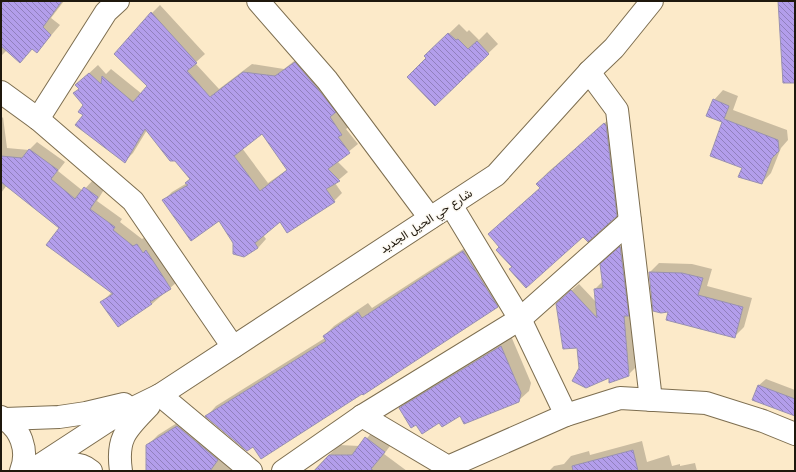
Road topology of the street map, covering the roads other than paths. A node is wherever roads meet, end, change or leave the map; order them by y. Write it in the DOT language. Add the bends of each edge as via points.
graph roads {
  1 [pos="118,1"];
  2 [pos="258,1"];
  3 [pos="652,1"];
  4 [pos="589,72"];
  5 [pos="1,92"];
  6 [pos="38,119"];
  7 [pos="451,205"];
  8 [pos="430,218"];
  9 [pos="630,221"];
  10 [pos="520,319"];
  11 [pos="233,347"];
  12 [pos="160,395"];
  13 [pos="651,400"];
  14 [pos="566,415"];
  15 [pos="362,416"];
  16 [pos="3,418"];
  17 [pos="795,434"];
  18 [pos="29,470"];
  19 [pos="91,471"];
  20 [pos="121,471"];
  21 [pos="251,471"];
  22 [pos="284,471"];
  1 -- 6 [label="street" via="106,12"];
  2 -- 8 [label="street" via="328,80"];
  3 -- 4 [label="street, شارع حي الحيل الجديد" via="614,48"];
  4 -- 7 [label="street, شارع حي الحيل الجديد" via="496,175"];
  4 -- 9 [label="street" via="617,110"];
  5 -- 6 [label="street"];
  6 -- 11 [label="street" via="133,201"];
  7 -- 8 [label="street, شارع حي الحيل الجديد"];
  7 -- 10 [label="street"];
  8 -- 11 [label="street, شارع حي الحيل الجديد"];
  9 -- 10 [label="street"];
  9 -- 13 [label="street"];
  10 -- 14 [label="street"];
  10 -- 15 [label="street"];
  11 -- 12 [label="street, شارع حي الحيل الجديد"];
  12 -- 16 [label="street" via="59,417"];
  12 -- 18 [label="street" via="109,420"];
  12 -- 20 [label="street" via="124,434 120,444"];
  12 -- 21 [label="street"];
  13 -- 14 [label="street" via="620,398"];
  13 -- 17 [label="street" via="706,403"];
  14 -- 15 [label="street" via="448,467"];
  15 -- 22 [label="street"];
  16 -- 18 [label="street" via="21,438 24,464"];
  18 -- 19 [label="street" via="69,464 86,467"];
}
